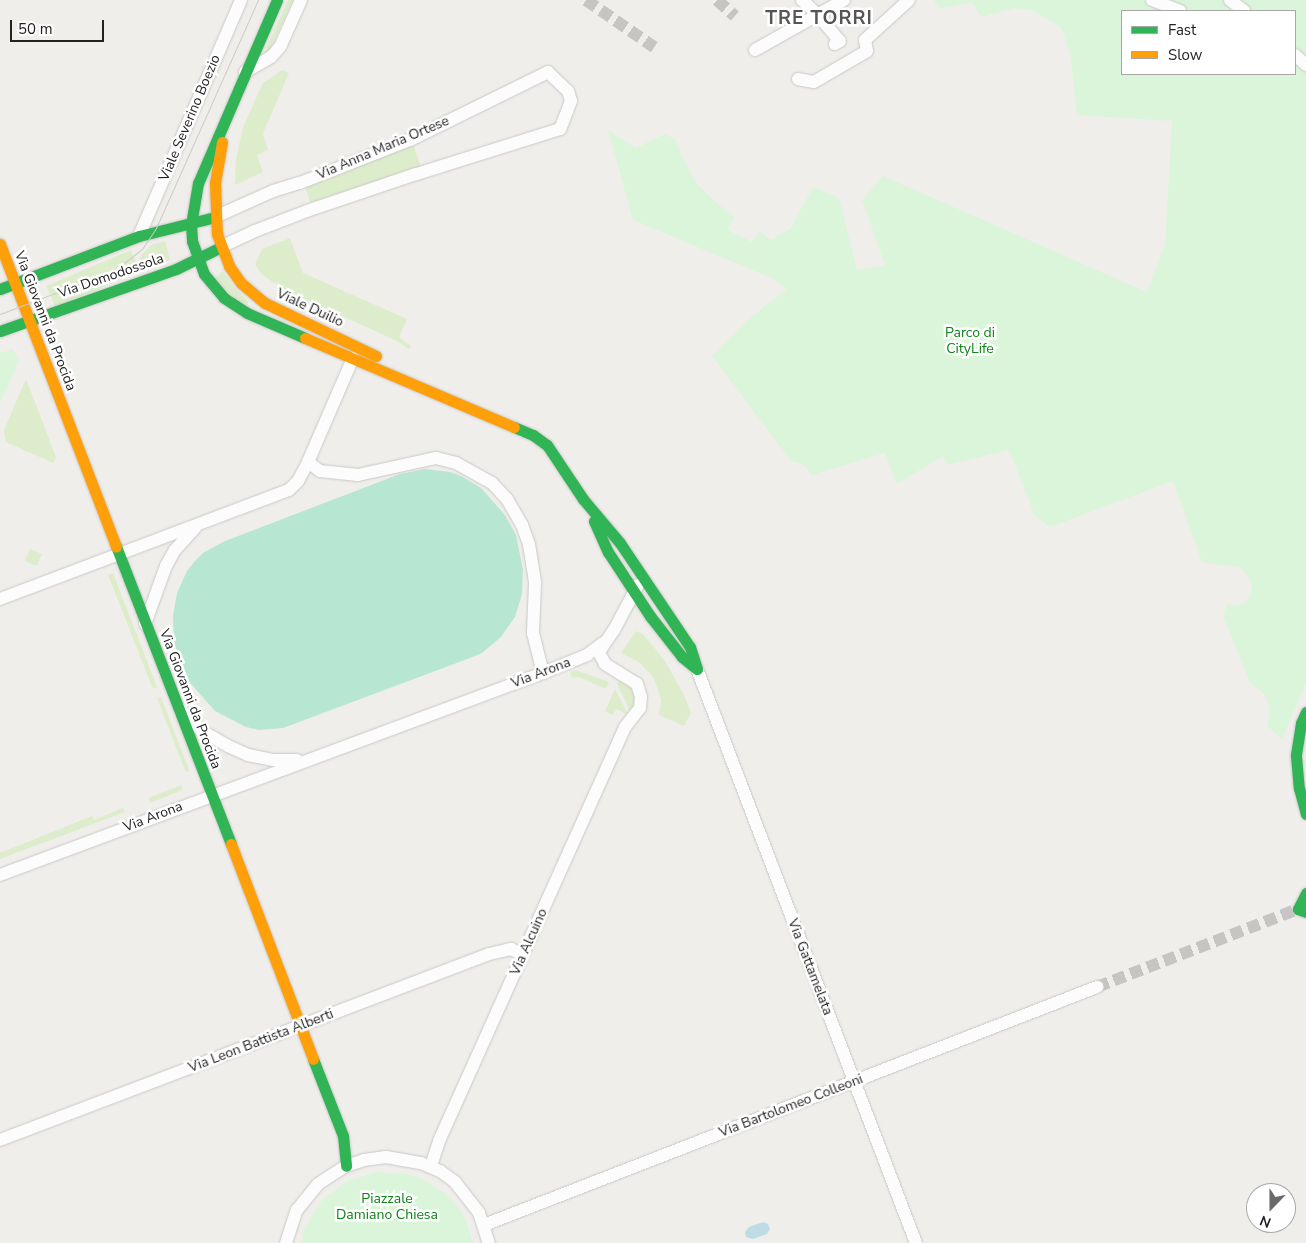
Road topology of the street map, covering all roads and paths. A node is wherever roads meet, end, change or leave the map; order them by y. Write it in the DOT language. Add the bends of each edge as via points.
graph roads {
  1 [pos="241,0"];
  2 [pos="277,0"];
  3 [pos="301,0"];
  4 [pos="802,0"];
  5 [pos="844,0"];
  6 [pos="909,0"];
  7 [pos="1152,0"];
  8 [pos="1230,0"];
  9 [pos="1177,10"];
  10 [pos="1243,10"];
  11 [pos="817,14"];
  12 [pos="835,44"];
  13 [pos="755,50"];
  14 [pos="1296,56"];
  15 [pos="1306,67"];
  16 [pos="245,72"];
  17 [pos="798,79"];
  18 [pos="228,110"];
  19 [pos="215,217"];
  20 [pos="191,224"];
  21 [pos="139,236"];
  22 [pos="0,244"];
  23 [pos="221,247"];
  24 [pos="198,260"];
  25 [pos="15,283"];
  26 [pos="0,289"];
  27 [pos="29,321"];
  28 [pos="0,331"];
  29 [pos="354,358"];
  30 [pos="432,391"];
  31 [pos="308,462"];
  32 [pos="583,499"];
  33 [pos="196,526"];
  34 [pos="118,555"];
  35 [pos="642,578"];
  36 [pos="634,593"];
  37 [pos="0,599"];
  38 [pos="145,624"];
  39 [pos="603,643"];
  40 [pos="697,669"];
  41 [pos="543,673"];
  42 [pos="177,705"];
  43 [pos="1306,712"];
  44 [pos="307,760"];
  45 [pos="211,795"];
  46 [pos="1306,814"];
  47 [pos="0,875"];
  48 [pos="1306,893"];
  49 [pos="1303,909"];
  50 [pos="523,954"];
  51 [pos="1097,987"];
  52 [pos="301,1026"];
  53 [pos="854,1081"];
  54 [pos="0,1140"];
  55 [pos="346,1166"];
  56 [pos="430,1166"];
  57 [pos="484,1225"];
  58 [pos="286,1243"];
  59 [pos="489,1243"];
  60 [pos="916,1243"];
  1 -- 21 [label="street, Viale Severino Boezio"];
  2 -- 16 [label="street"];
  3 -- 16 [label="street" via="280,47 271,57"];
  4 -- 11 [label="street"];
  5 -- 11 [label="street"];
  6 -- 17 [label="street" via="865,40 867,51 814,82"];
  7 -- 9 [label="street"];
  8 -- 10 [label="street"];
  11 -- 12 [label="street" via="840,41"];
  11 -- 13 [label="street"];
  14 -- 15 [label="street"];
  16 -- 18 [label="street"];
  18 -- 19 [label="street" via="218,161"];
  18 -- 20 [label="street" via="198,183"];
  19 -- 20 [label="street, Via Domodossola"];
  19 -- 23 [label="street, Viale Duilio"];
  19 -- 23 [label="street, Via Anna Maria Ortese" via="273,191 410,140 548,72 568,91 572,101 560,129 282,220"];
  20 -- 21 [label="street, Via Domodossola"];
  20 -- 24 [label="street, Viale Duilio"];
  21 -- 25 [label="street, Via Domodossola"];
  22 -- 25 [label="street, Via Giovanni da Procida"];
  23 -- 24 [label="street, Via Domodossola"];
  23 -- 30 [label="street, Viale Duilio" via="241,283 265,303 382,358"];
  24 -- 27 [label="street, Via Domodossola"];
  24 -- 29 [label="street, Viale Duilio" via="212,285 235,306"];
  25 -- 26 [label="street, Via Domodossola"];
  25 -- 27 [label="street, Via Giovanni da Procida"];
  27 -- 28 [label="street, Via Domodossola"];
  27 -- 34 [label="street, Via Giovanni da Procida"];
  29 -- 30 [label="street, Viale Duilio"];
  29 -- 31 [label="street"];
  30 -- 32 [label="street, Viale Duilio" via="533,435 547,446"];
  31 -- 33 [label="street" via="289,490"];
  31 -- 41 [label="street" via="320,471 358,476 436,458 456,463 492,483 507,499 529,544 536,583 533,633"];
  32 -- 35 [label="street, Viale Duilio" via="620,544"];
  32 -- 36 [label="street, Viale Duilio" via="608,552"];
  33 -- 34 [label="street"];
  33 -- 38 [label="street" via="166,566"];
  34 -- 37 [label="street"];
  34 -- 38 [label="street, Via Giovanni da Procida"];
  35 -- 36 [label="street, Via Arona"];
  35 -- 40 [label="street, Viale Duilio" via="690,647"];
  36 -- 39 [label="street, Via Arona"];
  36 -- 40 [label="street, Viale Duilio" via="682,657"];
  38 -- 42 [label="street, Via Giovanni da Procida"];
  39 -- 41 [label="street, Via Arona" via="587,655"];
  39 -- 50 [label="street, Via Alcuino" via="599,652 602,661 633,680 639,688 641,705 631,719"];
  40 -- 53 [label="street, Via Gattamelata"];
  41 -- 44 [label="street, Via Arona"];
  42 -- 44 [label="street, Via Arona" via="202,732 248,755 273,760"];
  42 -- 45 [label="street, Via Giovanni da Procida"];
  43 -- 46 [label="street" via="1296,756 1298,788"];
  44 -- 45 [label="street, Via Arona"];
  45 -- 47 [label="street, Via Arona"];
  45 -- 52 [label="street, Via Giovanni da Procida"];
  48 -- 49 [label="street"];
  50 -- 52 [label="street, Via Leon Battista Alberti" via="511,950 495,952"];
  50 -- 56 [label="street, Via Alcuino"];
  51 -- 53 [label="street, Via Bartolomeo Colleoni"];
  52 -- 54 [label="street, Via Leon Battista Alberti"];
  52 -- 55 [label="street, Via Giovanni da Procida" via="343,1136"];
  53 -- 57 [label="street, Via Bartolomeo Colleoni"];
  53 -- 60 [label="street, Via Gattamelata"];
  55 -- 56 [label="street" via="386,1157"];
  55 -- 58 [label="street" via="318,1184 303,1201 292,1220"];
  56 -- 57 [label="street" via="448,1176 465,1192"];
  57 -- 59 [label="street"];
}
